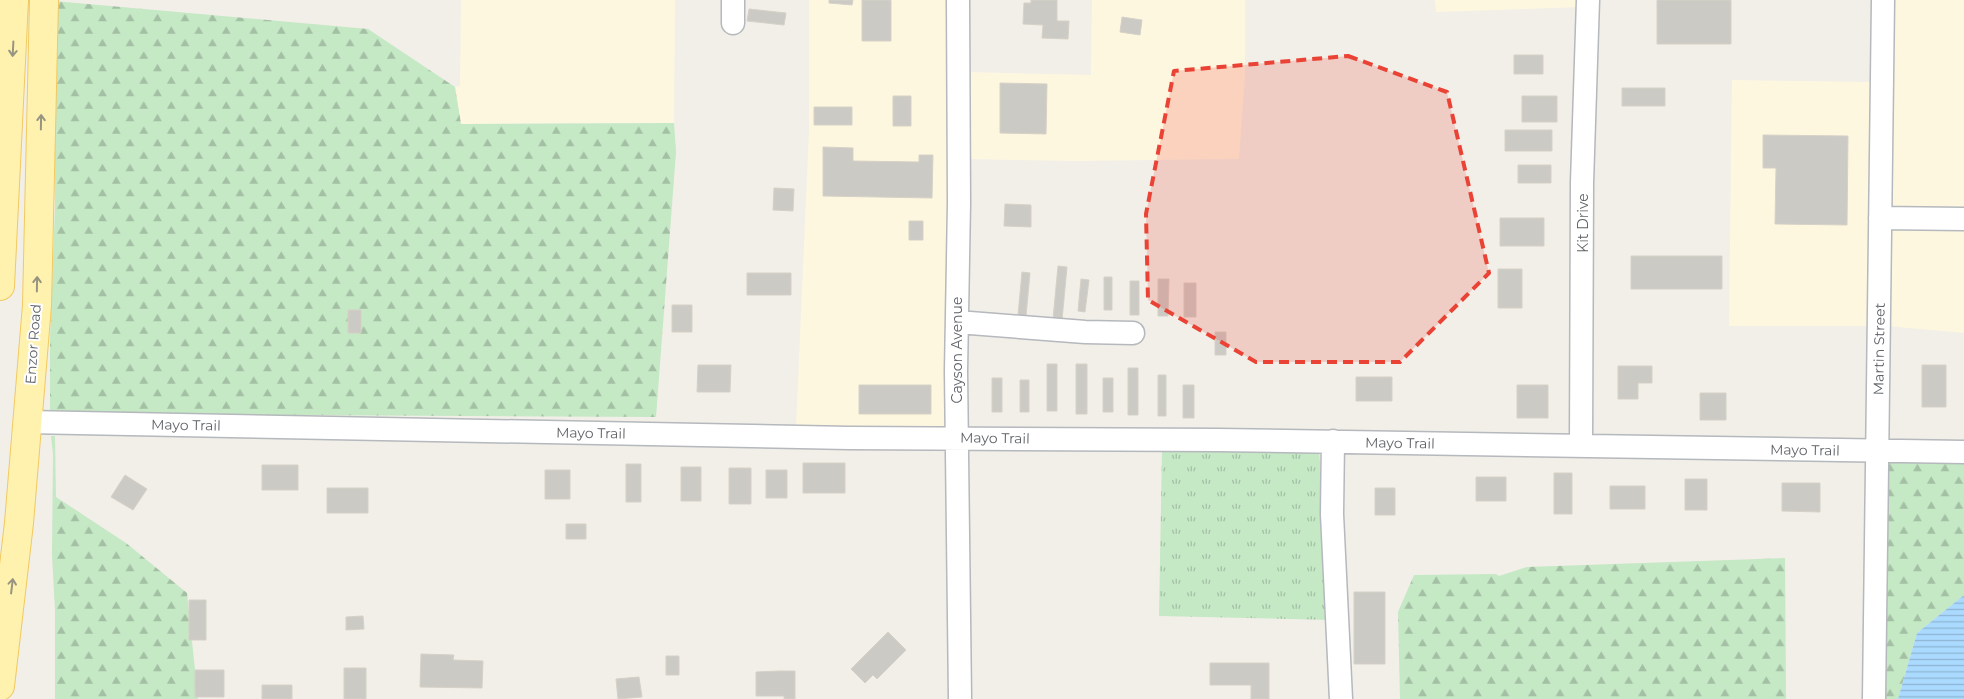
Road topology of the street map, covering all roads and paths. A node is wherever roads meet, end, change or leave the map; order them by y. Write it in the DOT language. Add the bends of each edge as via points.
graph roads {
  1 [pos="14,0"];
  2 [pos="44,0"];
  3 [pos="733,0"];
  4 [pos="958,0"];
  5 [pos="1588,0"];
  6 [pos="1883,0"];
  7 [pos="733,23"];
  8 [pos="1880,218"];
  9 [pos="1964,219"];
  10 [pos="0,286"];
  11 [pos="957,322"];
  12 [pos="1133,333"];
  13 [pos="27,422"];
  14 [pos="957,437"];
  15 [pos="1333,441"];
  16 [pos="1581,446"];
  17 [pos="1878,451"];
  18 [pos="1964,452"];
  19 [pos="0,686"];
  20 [pos="960,699"];
  21 [pos="1341,699"];
  22 [pos="1874,699"];
  1 -- 10 [label="main road, one-way"];
  13 -- 2 [label="main road, Enzor Road, one-way" via="37,305"];
  3 -- 7 [label="street"];
  4 -- 11 [label="street, Cayson Avenue"];
  5 -- 16 [label="street, Kit Drive" via="1582,183"];
  6 -- 8 [label="street, Martin Street"];
  8 -- 9 [label="street"];
  8 -- 17 [label="street, Martin Street"];
  11 -- 12 [label="street"];
  11 -- 14 [label="street, Cayson Avenue"];
  13 -- 14 [label="street, Mayo Trail" via="849,438"];
  19 -- 13 [label="main road, Enzor Road, one-way"];
  14 -- 15 [label="street, Mayo Trail" via="976,440"];
  14 -- 20 [label="street, Cayson Avenue"];
  15 -- 16 [label="street, Mayo Trail"];
  15 -- 21 [label="street" via="1332,514"];
  16 -- 17 [label="street, Mayo Trail"];
  17 -- 18 [label="street, Mayo Trail"];
  17 -- 22 [label="street, Martin Street"];
}
